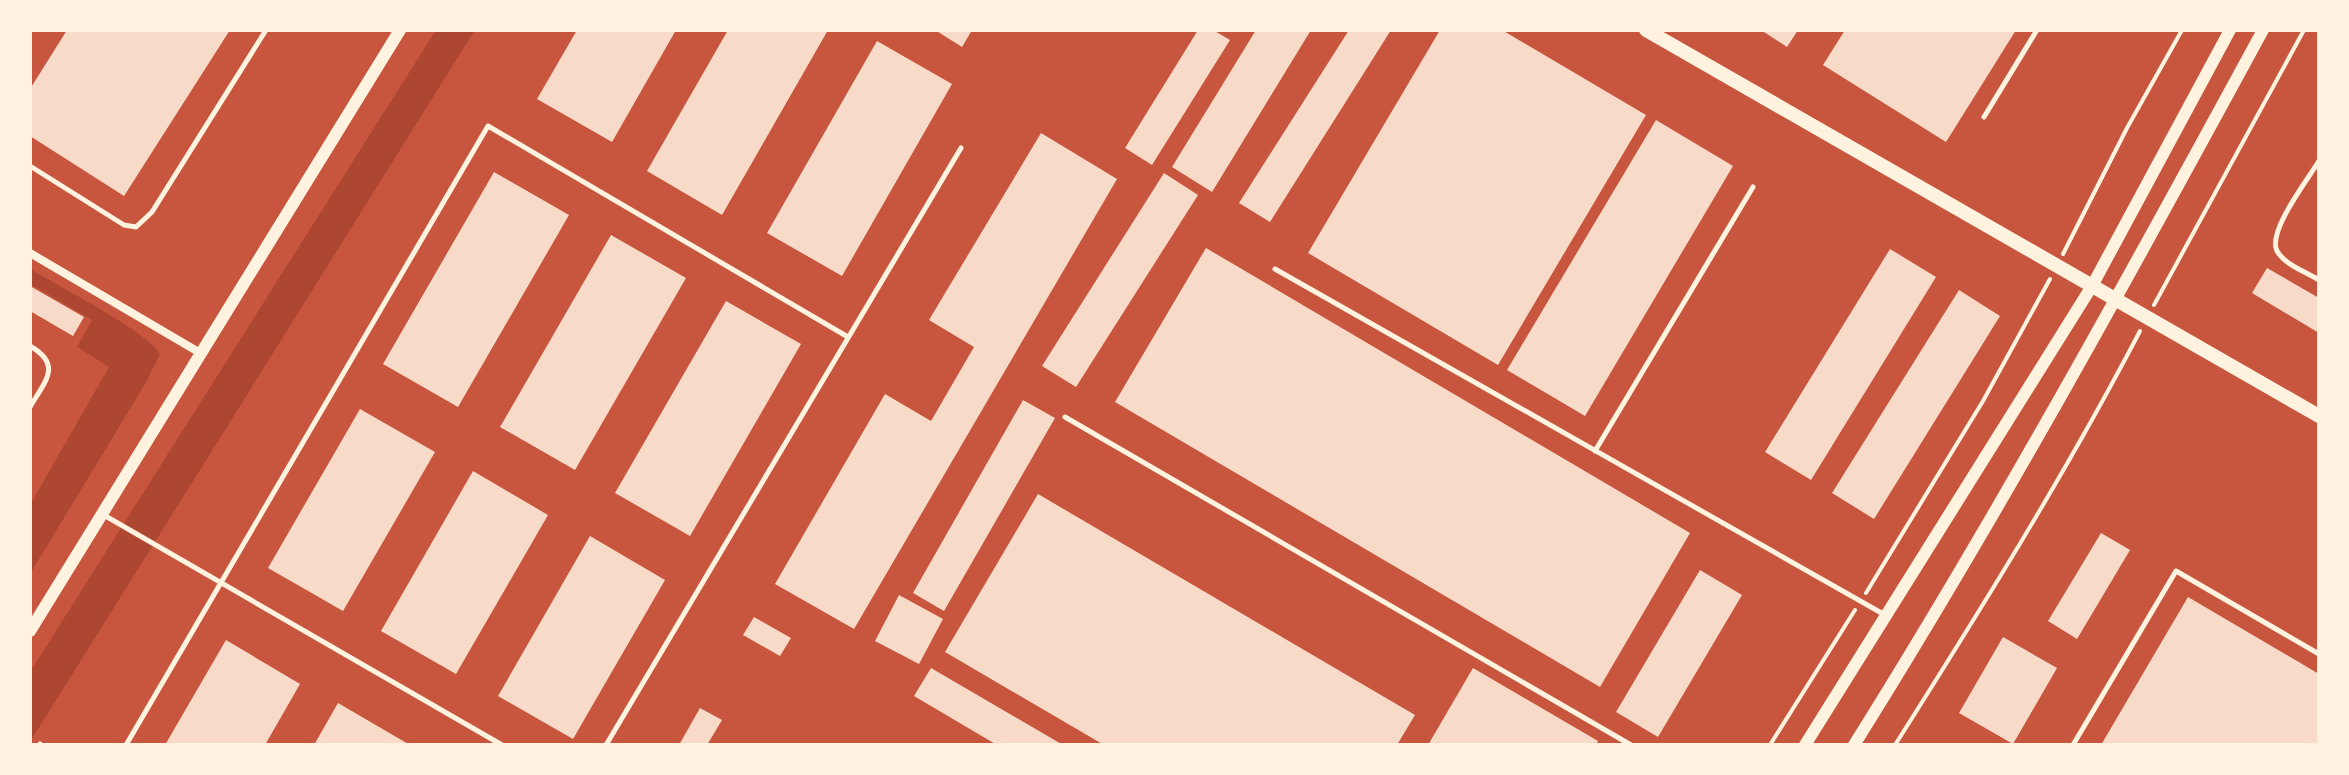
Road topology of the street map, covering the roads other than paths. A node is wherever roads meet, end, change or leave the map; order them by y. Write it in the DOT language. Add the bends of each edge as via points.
graph roads {
  1 [pos="266,30"];
  2 [pos="400,30"];
  3 [pos="1646,30"];
  4 [pos="2037,30"];
  5 [pos="2230,30"];
  6 [pos="2263,30"];
  7 [pos="1984,117"];
  8 [pos="961,148"];
  9 [pos="2319,161"];
  10 [pos="30,166"];
  11 [pos="1753,187"];
  12 [pos="30,253"];
  13 [pos="1275,269"];
  14 [pos="2319,280"];
  15 [pos="2092,286"];
  16 [pos="2116,300"];
  17 [pos="848,337"];
  18 [pos="30,346"];
  19 [pos="202,354"];
  20 [pos="30,407"];
  21 [pos="2319,416"];
  22 [pos="1065,417"];
  23 [pos="1595,451"];
  24 [pos="102,514"];
  25 [pos="221,583"];
  26 [pos="1886,615"];
  27 [pos="30,631"];
  28 [pos="2319,654"];
  29 [pos="126,745"];
  30 [pos="502,745"];
  31 [pos="606,745"];
  32 [pos="1631,745"];
  33 [pos="1805,745"];
  34 [pos="1854,745"];
  35 [pos="2073,745"];
  1 -- 10 [label="lane" via="152,212 136,227 124,225"];
  2 -- 19 [label="street"];
  3 -- 15 [label="main road"];
  4 -- 7 [label="lane"];
  5 -- 15 [label="street"];
  6 -- 16 [label="street"];
  8 -- 17 [label="lane"];
  9 -- 14 [label="lane" via="2274,242 2287,262"];
  11 -- 23 [label="lane"];
  12 -- 19 [label="street"];
  13 -- 23 [label="lane"];
  15 -- 16 [label="main road"];
  15 -- 26 [label="street"];
  16 -- 21 [label="main road"];
  16 -- 34 [label="street" via="1927,629"];
  17 -- 25 [label="lane" via="488,126"];
  17 -- 31 [label="lane"];
  18 -- 20 [label="lane" via="45,354 50,365"];
  19 -- 24 [label="street"];
  22 -- 32 [label="lane"];
  23 -- 26 [label="lane"];
  24 -- 25 [label="lane"];
  24 -- 27 [label="street"];
  25 -- 29 [label="lane"];
  25 -- 30 [label="lane"];
  26 -- 33 [label="street"];
  28 -- 35 [label="lane" via="2176,571"];
}
